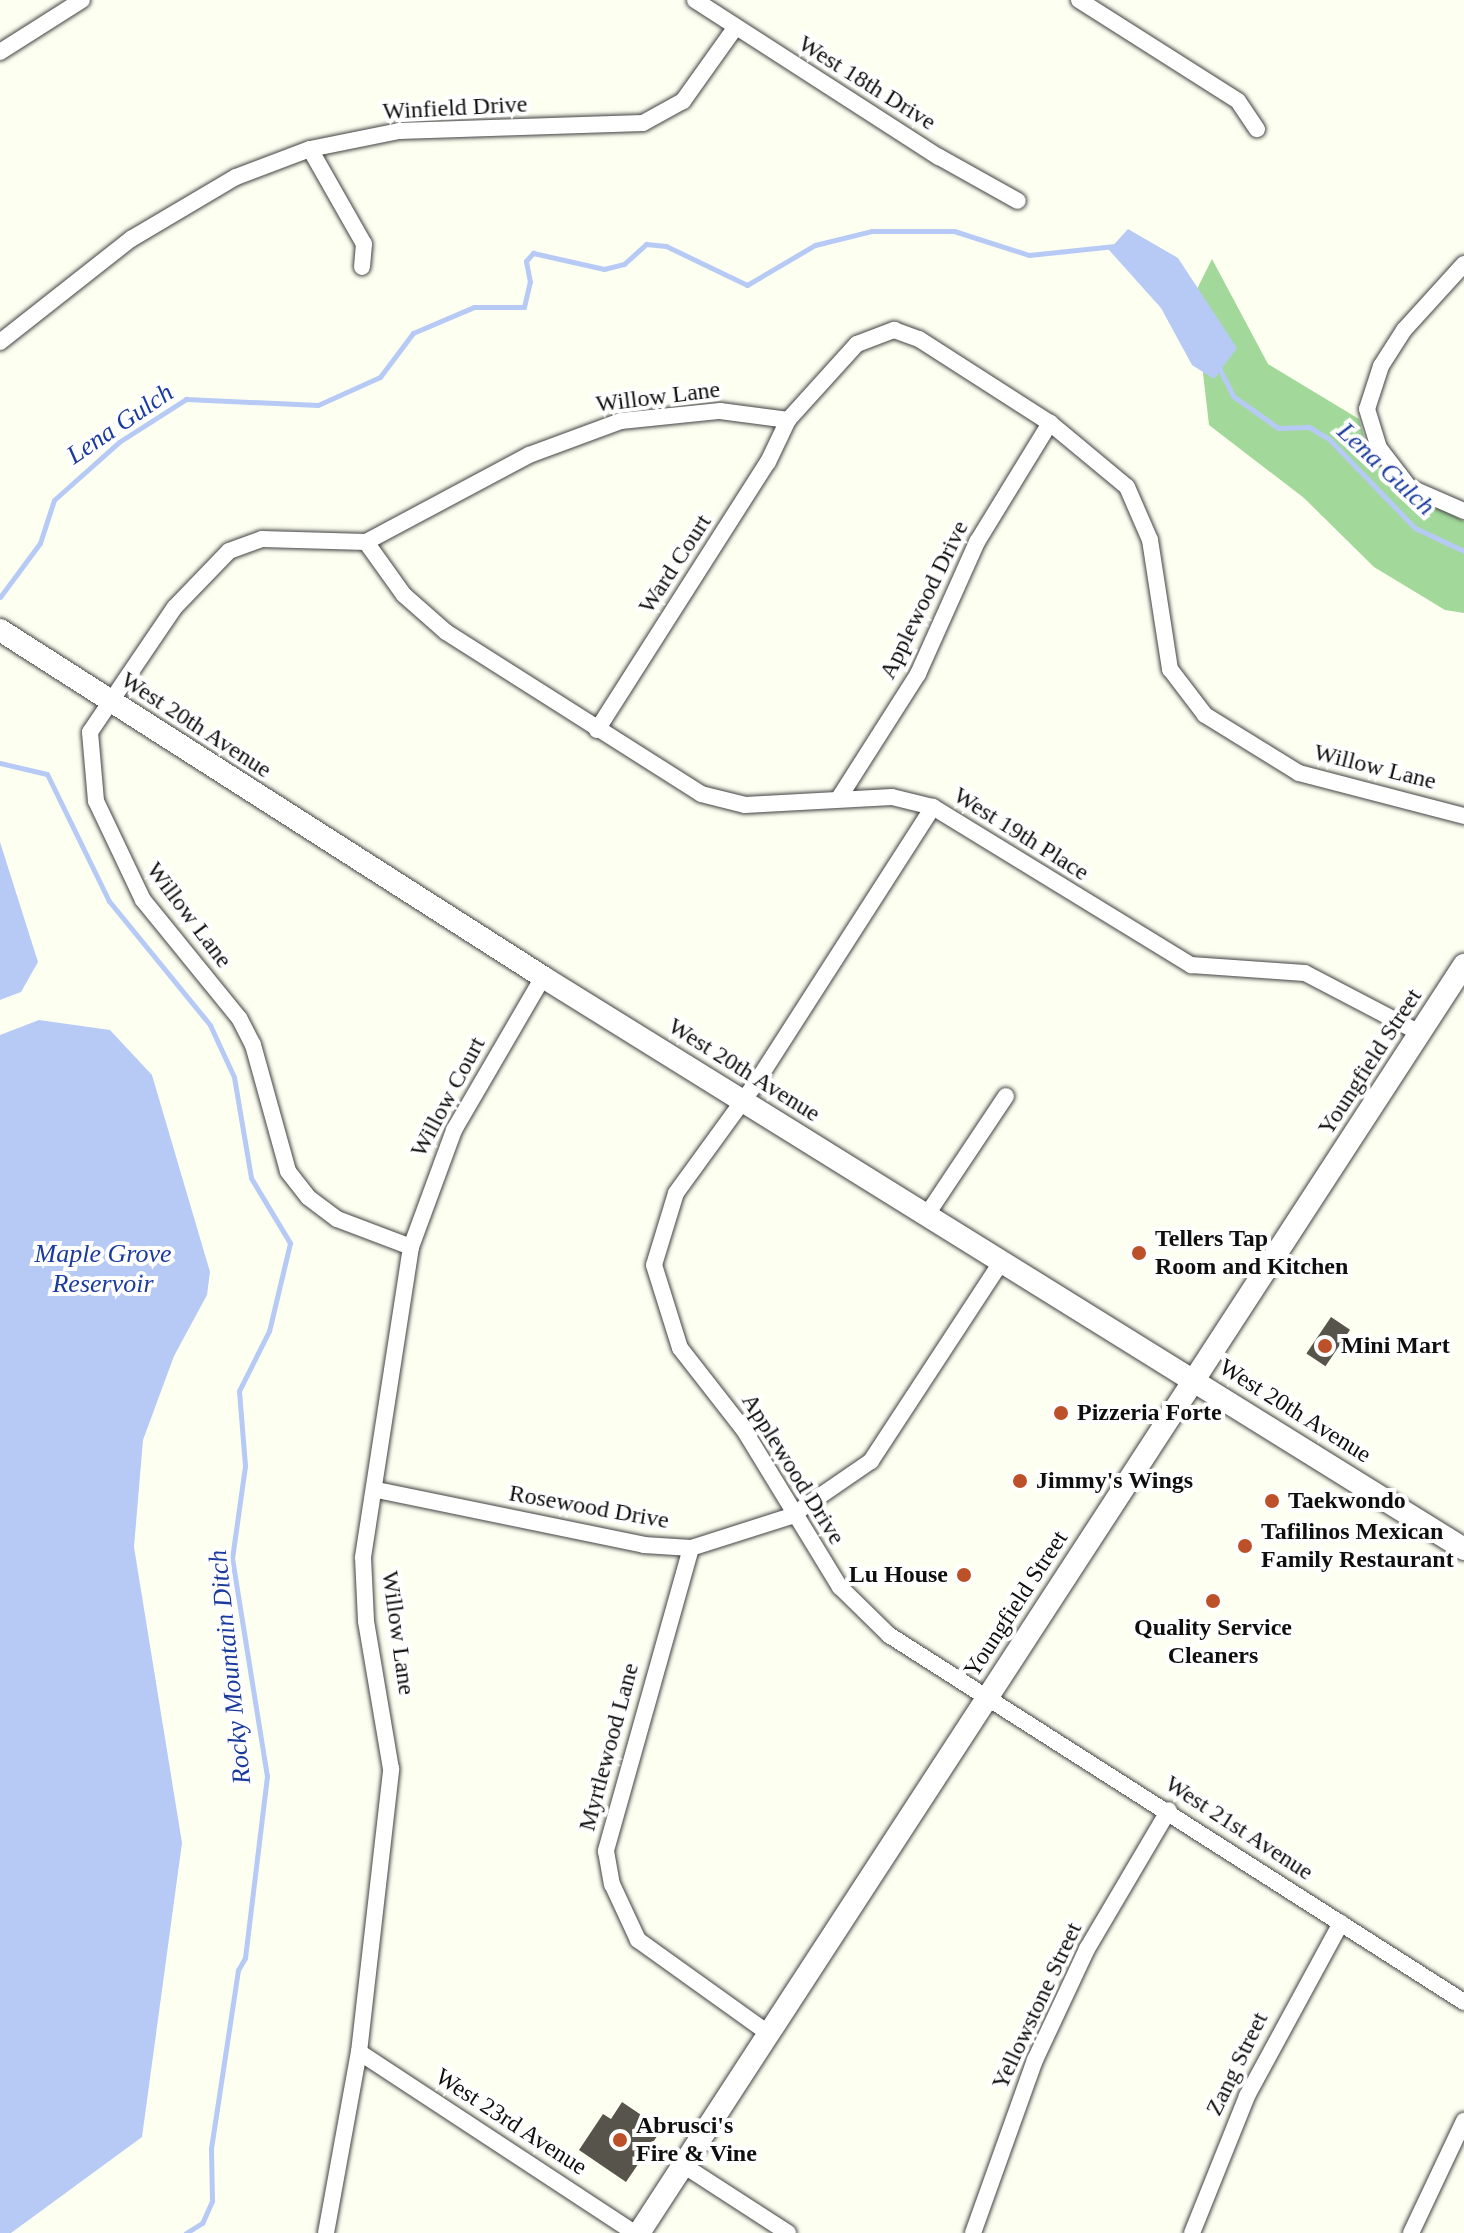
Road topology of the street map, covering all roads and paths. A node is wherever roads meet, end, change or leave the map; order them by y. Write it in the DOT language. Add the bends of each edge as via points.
graph roads {
  1 [pos="82,0"];
  2 [pos="695,0"];
  3 [pos="1079,0"];
  4 [pos="735,28"];
  5 [pos="0,52"];
  6 [pos="1257,129"];
  7 [pos="310,149"];
  8 [pos="1018,201"];
  9 [pos="1464,264"];
  10 [pos="362,267"];
  11 [pos="0,342"];
  12 [pos="788,420"];
  13 [pos="1050,423"];
  14 [pos="1464,511"];
  15 [pos="366,542"];
  16 [pos="1,631"];
  17 [pos="110,701"];
  18 [pos="597,730"];
  19 [pos="839,798"];
  20 [pos="933,807"];
  21 [pos="1464,816"];
  22 [pos="1464,965"];
  23 [pos="543,977"];
  24 [pos="1420,1033"];
  25 [pos="1006,1096"];
  26 [pos="742,1098"];
  27 [pos="926,1216"];
  28 [pos="411,1247"];
  29 [pos="1001,1262"];
  30 [pos="1194,1379"];
  31 [pos="377,1490"];
  32 [pos="791,1516"];
  33 [pos="691,1548"];
  34 [pos="1464,1549"];
  35 [pos="988,1695"];
  36 [pos="1169,1810"];
  37 [pos="1341,1923"];
  38 [pos="1464,2002"];
  39 [pos="768,2033"];
  40 [pos="359,2052"];
  41 [pos="1464,2121"];
  42 [pos="683,2165"];
  43 [pos="326,2233"];
  44 [pos="637,2233"];
  45 [pos="788,2233"];
  46 [pos="973,2233"];
  47 [pos="1192,2233"];
  48 [pos="1411,2233"];
  1 -- 5 [label="street"];
  2 -- 4 [label="street, West 18th Drive"];
  3 -- 6 [label="street" via="1238,101"];
  4 -- 7 [label="street, Winfield Drive" via="683,101 643,123 399,131"];
  4 -- 8 [label="street, West 18th Drive"];
  7 -- 10 [label="street" via="364,244"];
  7 -- 11 [label="street, Winfield Drive" via="236,177 131,239"];
  9 -- 14 [label="street" via="1425,301 1381,366 1367,409 1379,448 1409,487"];
  12 -- 13 [label="street, Willow Lane" via="857,344 894,330 919,339"];
  12 -- 15 [label="street, Willow Lane" via="720,411 621,421 579,432"];
  12 -- 18 [label="street, Ward Court" via="768,462"];
  13 -- 19 [label="street, Applewood Drive" via="977,542 918,674"];
  13 -- 21 [label="street, Willow Lane" via="1111,469 1137,503 1150,540 1163,649 1193,704 1299,773"];
  15 -- 17 [label="street, Willow Lane" via="262,539 229,551 183,597"];
  15 -- 18 [label="street, West 19th Place" via="424,615"];
  16 -- 17 [label="street, West 20th Avenue"];
  17 -- 23 [label="street, West 20th Avenue"];
  17 -- 28 [label="street, Willow Lane" via="90,732 96,801 143,900 239,1018 253,1045 288,1171 308,1197 337,1219"];
  18 -- 19 [label="street, West 19th Place" via="712,798 745,805"];
  19 -- 20 [label="street, West 19th Place" via="892,797"];
  20 -- 24 [label="street, West 19th Place" via="1191,965 1305,973"];
  20 -- 26 [label="street, Applewood Drive"];
  22 -- 24 [label="street, Youngfield Street"];
  23 -- 26 [label="street, West 20th Avenue"];
  23 -- 28 [label="street, Willow Court" via="454,1130"];
  24 -- 30 [label="street, Youngfield Street"];
  25 -- 27 [label="street"];
  26 -- 27 [label="street, West 20th Avenue"];
  26 -- 32 [label="street, Applewood Drive" via="676,1193 654,1265 680,1348 744,1430"];
  27 -- 29 [label="street, West 20th Avenue"];
  28 -- 31 [label="street, Willow Lane"];
  29 -- 30 [label="street, West 20th Avenue"];
  29 -- 32 [label="street, Rosewood Drive" via="871,1461"];
  30 -- 34 [label="street, West 20th Avenue"];
  30 -- 35 [label="street, Youngfield Street"];
  31 -- 33 [label="street, Rosewood Drive" via="644,1545"];
  31 -- 40 [label="street, Willow Lane" via="364,1573 391,1769"];
  32 -- 33 [label="street, Rosewood Drive"];
  32 -- 35 [label="street, Applewood Drive" via="866,1615 923,1662"];
  33 -- 39 [label="street, Myrtlewood Lane" via="606,1851 612,1884 638,1940"];
  35 -- 36 [label="street, West 21st Avenue"];
  35 -- 39 [label="street, Youngfield Street"];
  36 -- 37 [label="street, West 21st Avenue"];
  36 -- 46 [label="street, Yellowstone Street" via="1087,1949 1035,2060"];
  37 -- 38 [label="street, West 21st Avenue"];
  37 -- 47 [label="street, Zang Street" via="1247,2096"];
  39 -- 42 [label="street, Youngfield Street"];
  40 -- 43 [label="street, Willow Lane"];
  40 -- 44 [label="street, West 23rd Avenue"];
  41 -- 48 [label="street"];
  42 -- 44 [label="street, Youngfield Street"];
  42 -- 45 [label="street"];
}
